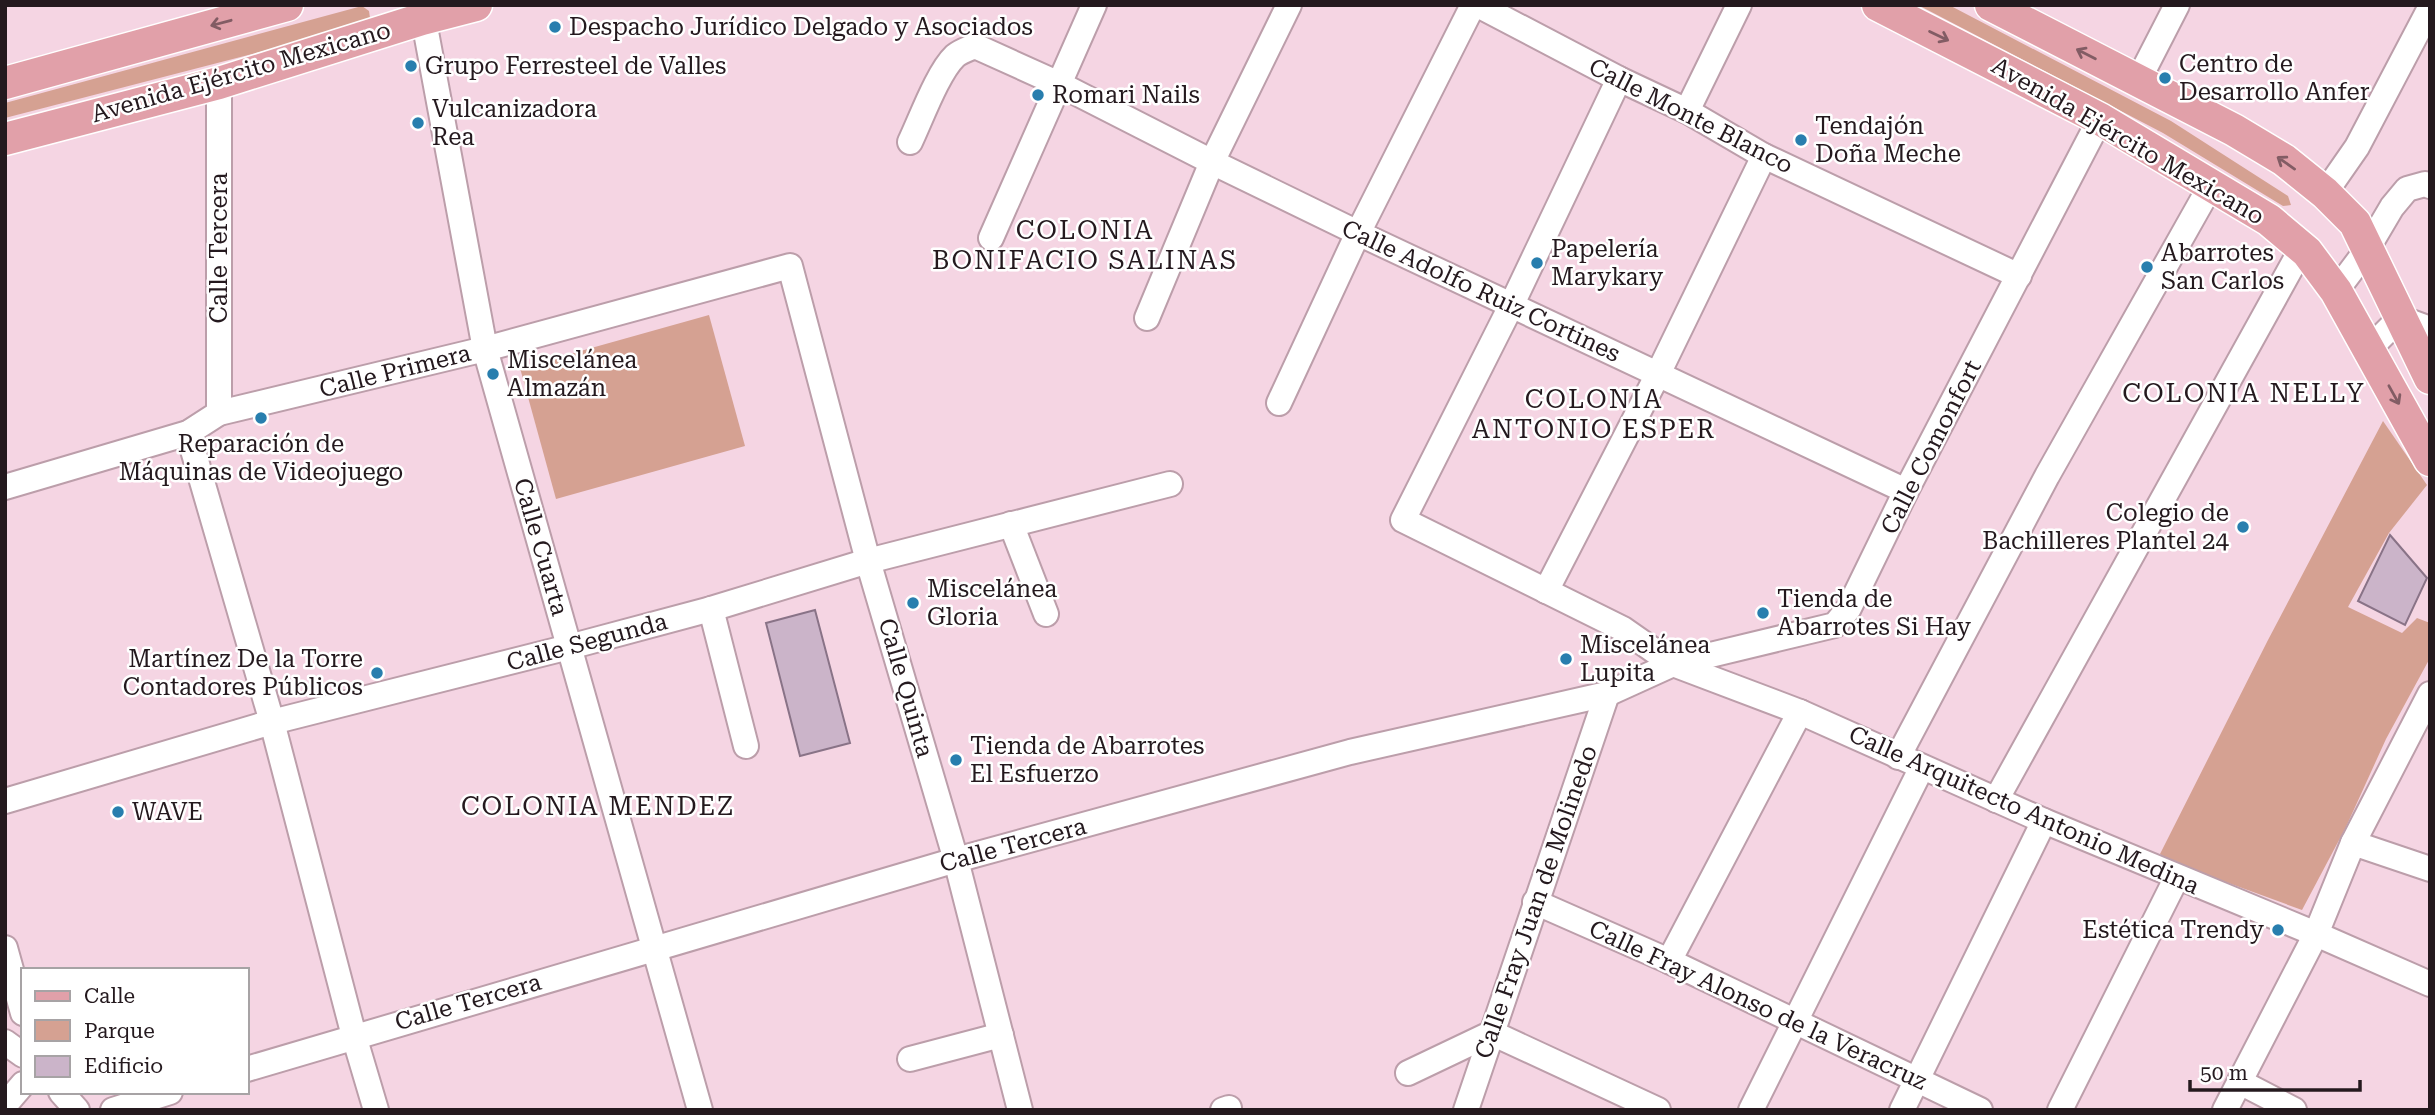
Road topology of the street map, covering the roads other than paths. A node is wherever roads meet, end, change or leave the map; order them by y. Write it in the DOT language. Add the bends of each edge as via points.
graph roads {
  1 [pos="287,5"];
  2 [pos="476,5"];
  3 [pos="1094,5"];
  4 [pos="1289,5"];
  5 [pos="1473,5"];
  6 [pos="1478,5"];
  7 [pos="1739,5"];
  8 [pos="1878,5"];
  9 [pos="1991,5"];
  10 [pos="2177,5"];
  11 [pos="2430,8"];
  12 [pos="421,12"];
  13 [pos="2420,48"];
  14 [pos="1619,79"];
  15 [pos="2138,80"];
  16 [pos="5,83"];
  17 [pos="219,83"];
  18 [pos="1059,84"];
  19 [pos="1688,111"];
  20 [pos="2100,119"];
  21 [pos="5,139"];
  22 [pos="910,142"];
  23 [pos="1764,156"];
  24 [pos="1212,162"];
  25 [pos="2211,185"];
  26 [pos="2423,186"];
  27 [pos="2325,193"];
  28 [pos="1359,233"];
  29 [pos="991,238"];
  30 [pos="2302,248"];
  31 [pos="2367,251"];
  32 [pos="790,267"];
  33 [pos="2019,276"];
  34 [pos="2336,291"];
  35 [pos="1512,304"];
  36 [pos="2400,317"];
  37 [pos="1147,318"];
  38 [pos="2430,328"];
  39 [pos="485,349"];
  40 [pos="2368,349"];
  41 [pos="1657,376"];
  42 [pos="2430,378"];
  43 [pos="1279,403"];
  44 [pos="219,413"];
  45 [pos="188,433"];
  46 [pos="2430,460"];
  47 [pos="1170,484"];
  48 [pos="5,486"];
  49 [pos="1906,491"];
  50 [pos="1012,524"];
  51 [pos="868,561"];
  52 [pos="1546,591"];
  53 [pos="711,609"];
  54 [pos="1046,614"];
  55 [pos="569,647"];
  56 [pos="1674,664"];
  57 [pos="1607,694"];
  58 [pos="2430,694"];
  59 [pos="1800,712"];
  60 [pos="272,722"];
  61 [pos="746,746"];
  62 [pos="1898,757"];
  63 [pos="1922,767"];
  64 [pos="1996,800"];
  65 [pos="5,801"];
  66 [pos="2044,821"];
  67 [pos="2353,843"];
  68 [pos="956,860"];
  69 [pos="2430,869"];
  70 [pos="2177,877"];
  71 [pos="1535,902"];
  72 [pos="2316,934"];
  73 [pos="5,948"];
  74 [pos="656,948"];
  75 [pos="1669,961"];
  76 [pos="2430,984"];
  77 [pos="21,1006"];
  78 [pos="1795,1020"];
  79 [pos="1492,1033"];
  80 [pos="1001,1035"];
  81 [pos="354,1036"];
  82 [pos="5,1042"];
  83 [pos="21,1054"];
  84 [pos="910,1059"];
  85 [pos="248,1069"];
  86 [pos="1408,1073"];
  87 [pos="1917,1079"];
  88 [pos="2240,1082"];
  89 [pos="21,1086"];
  90 [pos="63,1094"];
  91 [pos="164,1094"];
  92 [pos="5,1105"];
  93 [pos="77,1110"];
  94 [pos="113,1110"];
  95 [pos="376,1110"];
  96 [pos="700,1110"];
  97 [pos="1020,1110"];
  98 [pos="1465,1110"];
  99 [pos="1658,1110"];
  100 [pos="1751,1110"];
  101 [pos="1902,1110"];
  102 [pos="1980,1110"];
  103 [pos="2060,1110"];
  104 [pos="2225,1110"];
  105 [pos="2294,1110"];
  1 -- 16 [label="main road, one-way"];
  2 -- 12 [label="main road, Avenida Ejército Mexicano"];
  3 -- 18 [label="street"];
  4 -- 24 [label="street"];
  5 -- 28 [label="street"];
  6 -- 14 [label="street, Calle Monte Blanco"];
  7 -- 19 [label="street"];
  8 -- 20 [label="main road, Avenida Ejército Mexicano, one-way"];
  15 -- 9 [label="main road, Avenida Ejército Mexicano, one-way"];
  10 -- 15 [label="street"];
  11 -- 13 [label="street"];
  12 -- 17 [label="main road, Avenida Ejército Mexicano"];
  12 -- 39 [label="street, Calle Cuarta"];
  13 -- 27 [label="street"];
  14 -- 19 [label="street, Calle Monte Blanco"];
  14 -- 35 [label="street"];
  27 -- 15 [label="main road, Avenida Ejército Mexicano, one-way" via="2284,160"];
  17 -- 21 [label="main road, Avenida Ejército Mexicano"];
  17 -- 44 [label="street, Calle Tercera"];
  18 -- 22 [label="street, Calle Adolfo Ruiz Cortines" via="975,46 963,50 943,74"];
  18 -- 24 [label="street, Calle Adolfo Ruiz Cortines"];
  18 -- 29 [label="street"];
  19 -- 23 [label="street, Calle Monte Blanco"];
  20 -- 25 [label="main road, Avenida Ejército Mexicano"];
  20 -- 33 [label="street, Calle Comonfort"];
  23 -- 33 [label="street, Calle Monte Blanco"];
  23 -- 41 [label="street"];
  24 -- 28 [label="street, Calle Adolfo Ruiz Cortines"];
  24 -- 37 [label="street"];
  25 -- 30 [label="main road, Avenida Ejército Mexicano" via="2269,220"];
  25 -- 62 [label="street" via="2047,476"];
  26 -- 31 [label="street" via="2407,189"];
  27 -- 31 [label="main road, Avenida Ejército Mexicano" via="2355,223"];
  28 -- 35 [label="street, Calle Adolfo Ruiz Cortines"];
  28 -- 43 [label="street"];
  30 -- 34 [label="main road, Avenida Ejército Mexicano"];
  30 -- 64 [label="street"];
  31 -- 34 [label="street"];
  31 -- 36 [label="main road, Avenida Ejército Mexicano"];
  32 -- 39 [label="street, Calle Primera"];
  32 -- 51 [label="street, Calle Quinta"];
  33 -- 49 [label="street, Calle Comonfort"];
  34 -- 40 [label="main road, Avenida Ejército Mexicano"];
  35 -- 41 [label="street, Calle Adolfo Ruiz Cortines"];
  35 -- 52 [label="street, Calle Arquitecto Antonio Medina" via="1403,520"];
  36 -- 38 [label="street"];
  36 -- 40 [label="street"];
  36 -- 42 [label="main road, Avenida Ejército Mexicano"];
  39 -- 44 [label="street, Calle Primera"];
  39 -- 55 [label="street, Calle Cuarta"];
  40 -- 46 [label="main road, Avenida Ejército Mexicano, one-way"];
  41 -- 49 [label="street, Calle Adolfo Ruiz Cortines"];
  41 -- 52 [label="street"];
  44 -- 45 [label="street, Calle Primera"];
  45 -- 48 [label="street, Calle Primera"];
  45 -- 60 [label="street"];
  47 -- 50 [label="street, Calle Segunda"];
  49 -- 56 [label="street, Calle Comonfort" via="1849,608 1835,625"];
  50 -- 51 [label="street, Calle Segunda"];
  50 -- 54 [label="street"];
  51 -- 53 [label="street, Calle Segunda"];
  51 -- 68 [label="street, Calle Quinta"];
  52 -- 56 [label="street, Calle Arquitecto Antonio Medina" via="1623,629"];
  53 -- 55 [label="street, Calle Segunda"];
  53 -- 61 [label="street"];
  55 -- 60 [label="street, Calle Segunda"];
  55 -- 74 [label="street, Calle Cuarta"];
  56 -- 57 [label="street, Calle Tercera"];
  56 -- 59 [label="street, Calle Arquitecto Antonio Medina"];
  57 -- 68 [label="street, Calle Tercera" via="1350,752"];
  57 -- 71 [label="street, Calle Fray Juan de Molinedo"];
  58 -- 67 [label="street"];
  59 -- 62 [label="street, Calle Arquitecto Antonio Medina"];
  59 -- 75 [label="street"];
  60 -- 65 [label="street, Calle Segunda"];
  60 -- 81 [label="street"];
  62 -- 63 [label="street, Calle Arquitecto Antonio Medina"];
  63 -- 64 [label="street, Calle Arquitecto Antonio Medina"];
  63 -- 78 [label="street"];
  64 -- 66 [label="street, Calle Arquitecto Antonio Medina"];
  66 -- 70 [label="street, Calle Arquitecto Antonio Medina"];
  66 -- 87 [label="street"];
  67 -- 69 [label="street"];
  67 -- 72 [label="street"];
  68 -- 74 [label="street, Calle Tercera"];
  68 -- 80 [label="street, Calle Quinta"];
  70 -- 72 [label="street, Calle Arquitecto Antonio Medina"];
  70 -- 103 [label="street"];
  71 -- 75 [label="street, Calle Fray Alonso de la Veracruz"];
  71 -- 79 [label="street, Calle Fray Juan de Molinedo"];
  72 -- 76 [label="street, Calle Arquitecto Antonio Medina"];
  72 -- 88 [label="street"];
  73 -- 77 [label="street"];
  74 -- 81 [label="street, Calle Tercera"];
  74 -- 96 [label="street, Calle Cuarta"];
  75 -- 78 [label="street, Calle Fray Alonso de la Veracruz"];
  78 -- 87 [label="street, Calle Fray Alonso de la Veracruz"];
  78 -- 100 [label="street"];
  79 -- 86 [label="street"];
  79 -- 98 [label="street, Calle Fray Juan de Molinedo"];
  79 -- 99 [label="street"];
  80 -- 84 [label="street"];
  80 -- 97 [label="street, Calle Quinta"];
  81 -- 85 [label="street, Calle Tercera"];
  81 -- 95 [label="street"];
  82 -- 83 [label="street"];
  87 -- 101 [label="street"];
  87 -- 102 [label="street, Calle Fray Alonso de la Veracruz"];
  88 -- 104 [label="street"];
  88 -- 105 [label="street"];
  89 -- 92 [label="street"];
  90 -- 93 [label="street"];
  91 -- 94 [label="street"];
}
